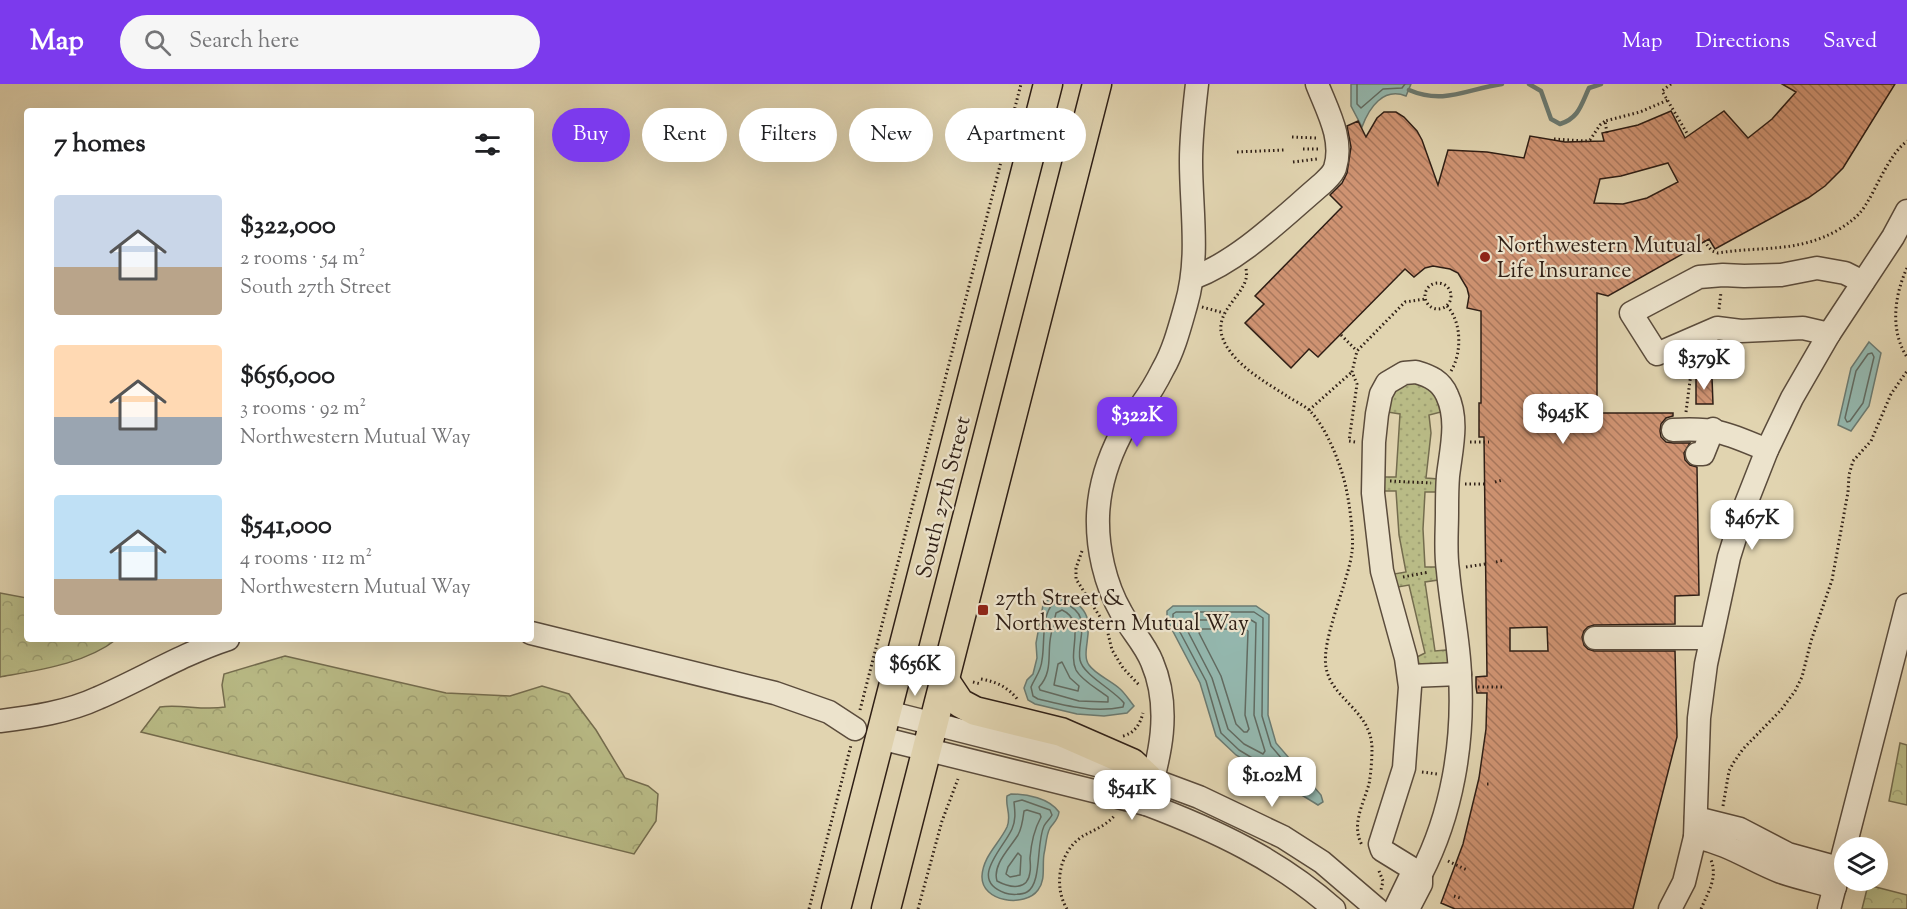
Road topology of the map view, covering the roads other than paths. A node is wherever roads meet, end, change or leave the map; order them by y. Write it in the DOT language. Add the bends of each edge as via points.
graph roads {
  1 [pos="1048,84"];
  2 [pos="1097,84"];
  3 [pos="1197,84"];
  4 [pos="1317,84"];
  5 [pos="1907,211"];
  6 [pos="1193,278"];
  7 [pos="1863,282"];
  8 [pos="1829,333"];
  9 [pos="1713,429"];
  10 [pos="1673,430"];
  11 [pos="1767,450"];
  12 [pos="1697,454"];
  13 [pos="1907,605"];
  14 [pos="534,634"];
  15 [pos="1594,638"];
  16 [pos="1711,638"];
  17 [pos="219,642"];
  18 [pos="1410,676"];
  19 [pos="944,679"];
  20 [pos="1468,681"];
  21 [pos="0,721"];
  22 [pos="874,726"];
  23 [pos="929,736"];
  24 [pos="1149,787"];
  25 [pos="1696,827"];
  26 [pos="1847,837"];
  27 [pos="1421,874"];
  28 [pos="1834,877"];
  29 [pos="1834,889"];
  30 [pos="1383,905"];
  31 [pos="836,909"];
  32 [pos="886,909"];
  33 [pos="1334,909"];
  34 [pos="1408,909"];
  35 [pos="1670,909"];
  36 [pos="1829,909"];
  1 -- 22 [label="main road, South 27th Street"];
  2 -- 19 [label="main road, South 27th Street"];
  3 -- 6 [label="street" via="1191,162"];
  4 -- 6 [label="street" via="1335,131 1338,149 1334,170 1234,256"];
  5 -- 7 [label="street"];
  6 -- 24 [label="street" via="1165,366 1122,433 1106,471 1098,518 1108,584 1152,662 1162,699 1163,729"];
  7 -- 8 [label="street"];
  7 -- 8 [label="street" via="1845,273 1817,268 1781,275 1699,277 1631,314 1657,354 1717,328 1803,328"];
  8 -- 11 [label="street" via="1791,398"];
  9 -- 10 [label="street"];
  9 -- 11 [label="street"];
  9 -- 12 [label="street" via="1703,454"];
  11 -- 16 [label="street" via="1729,556"];
  13 -- 26 [label="street"];
  14 -- 22 [label="street" via="775,693"];
  15 -- 16 [label="street"];
  16 -- 25 [label="street" via="1699,718"];
  17 -- 21 [label="street" via="96,699 39,716"];
  18 -- 20 [label="street"];
  18 -- 20 [label="street" via="1384,580 1373,481 1381,394 1387,383 1404,373 1416,372 1441,385 1452,411 1447,569"];
  18 -- 27 [label="street" via="1404,768 1380,844 1382,850"];
  19 -- 23 [label="main road, South 27th Street"];
  19 -- 24 [label="main road" via="960,703 975,711 1061,732 1132,763"];
  20 -- 27 [label="street" via="1454,777 1441,826"];
  22 -- 23 [label="street"];
  22 -- 31 [label="main road, South 27th Street"];
  23 -- 24 [label="street"];
  23 -- 32 [label="main road, South 27th Street"];
  24 -- 30 [label="street" via="1199,797 1283,837"];
  24 -- 33 [label="street" via="1186,819 1268,860"];
  25 -- 28 [label="street" via="1714,841 1782,872"];
  25 -- 35 [label="street" via="1684,882"];
  27 -- 30 [label="street" via="1410,879"];
  27 -- 34 [label="street" via="1421,884"];
  29 -- 36 [label="street"];
}
